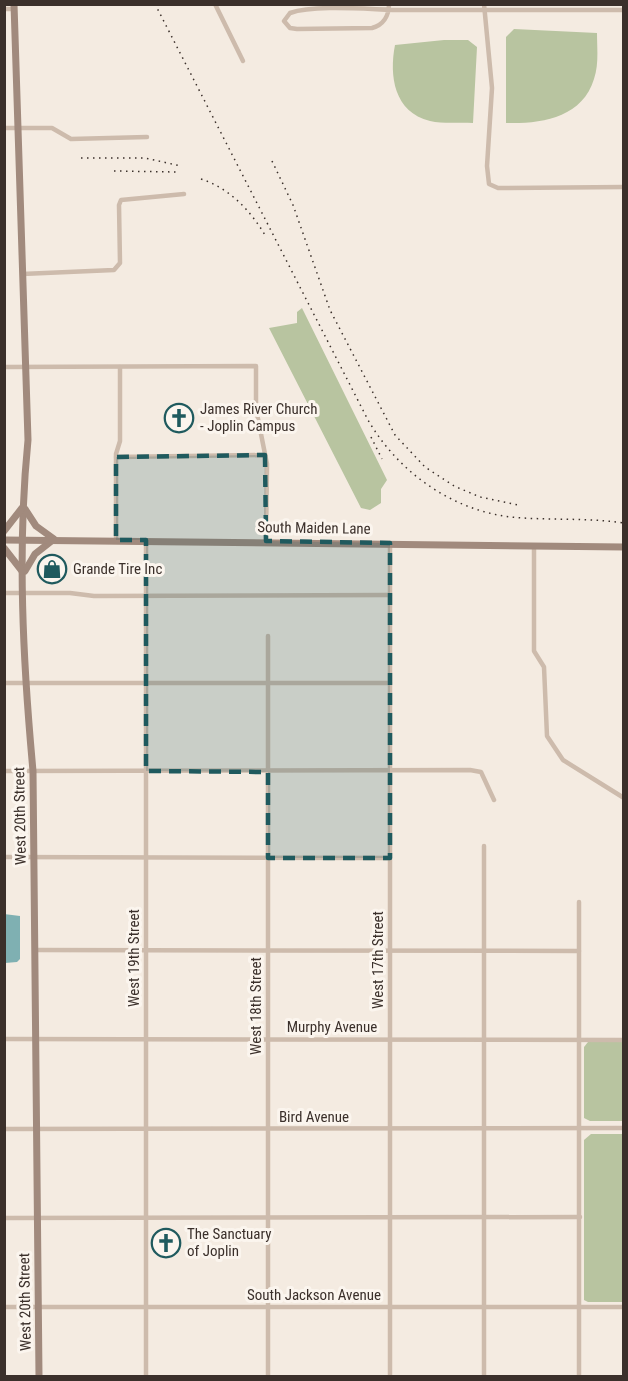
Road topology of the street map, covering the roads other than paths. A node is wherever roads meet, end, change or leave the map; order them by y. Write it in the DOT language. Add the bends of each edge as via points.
graph roads {
  1 [pos="215,4"];
  2 [pos="14,7"];
  3 [pos="389,7"];
  4 [pos="484,7"];
  5 [pos="579,7"];
  6 [pos="4,9"];
  7 [pos="624,10"];
  8 [pos="243,61"];
  9 [pos="17,128"];
  10 [pos="4,129"];
  11 [pos="147,137"];
  12 [pos="624,187"];
  13 [pos="184,195"];
  14 [pos="21,274"];
  15 [pos="4,367"];
  16 [pos="24,367"];
  17 [pos="120,367"];
  18 [pos="266,455"];
  19 [pos="116,457"];
  20 [pos="23,505"];
  21 [pos="4,531"];
  22 [pos="54,539"];
  23 [pos="4,540"];
  24 [pos="24,540"];
  25 [pos="116,540"];
  26 [pos="146,540"];
  27 [pos="266,541"];
  28 [pos="390,543"];
  29 [pos="534,546"];
  30 [pos="624,547"];
  31 [pos="4,548"];
  32 [pos="23,573"];
  33 [pos="4,593"];
  34 [pos="23,593"];
  35 [pos="145,595"];
  36 [pos="390,595"];
  37 [pos="268,636"];
  38 [pos="4,682"];
  39 [pos="25,682"];
  40 [pos="146,683"];
  41 [pos="268,683"];
  42 [pos="390,683"];
  43 [pos="4,771"];
  44 [pos="33,771"];
  45 [pos="146,771"];
  46 [pos="390,771"];
  47 [pos="268,772"];
  48 [pos="624,798"];
  49 [pos="494,800"];
  50 [pos="484,846"];
  51 [pos="34,856"];
  52 [pos="4,857"];
  53 [pos="146,858"];
  54 [pos="268,858"];
  55 [pos="390,858"];
  56 [pos="579,902"];
  57 [pos="35,950"];
  58 [pos="146,950"];
  59 [pos="268,950"];
  60 [pos="390,950"];
  61 [pos="484,950"];
  62 [pos="579,951"];
  63 [pos="4,1039"];
  64 [pos="268,1039"];
  65 [pos="390,1039"];
  66 [pos="485,1039"];
  67 [pos="579,1039"];
  68 [pos="36,1040"];
  69 [pos="146,1040"];
  70 [pos="624,1040"];
  71 [pos="390,1128"];
  72 [pos="484,1128"];
  73 [pos="579,1128"];
  74 [pos="624,1128"];
  75 [pos="4,1129"];
  76 [pos="37,1129"];
  77 [pos="146,1129"];
  78 [pos="268,1129"];
  79 [pos="580,1217"];
  80 [pos="4,1218"];
  81 [pos="38,1218"];
  82 [pos="146,1218"];
  83 [pos="268,1218"];
  84 [pos="390,1218"];
  85 [pos="484,1218"];
  86 [pos="390,1306"];
  87 [pos="4,1307"];
  88 [pos="39,1307"];
  89 [pos="146,1307"];
  90 [pos="268,1307"];
  91 [pos="484,1307"];
  92 [pos="579,1307"];
  93 [pos="624,1307"];
  94 [pos="39,1377"];
  95 [pos="146,1377"];
  96 [pos="268,1377"];
  97 [pos="390,1377"];
  98 [pos="484,1377"];
  99 [pos="579,1377"];
  1 -- 8 [label="street"];
  2 -- 6 [label="street"];
  2 -- 9 [label="main road, West 20th Street"];
  3 -- 3 [label="street" via="380,26 372,28 297,29 284,21 290,13 305,10"];
  3 -- 4 [label="street"];
  4 -- 5 [label="street"];
  4 -- 12 [label="street" via="492,88 489,184 498,188"];
  5 -- 7 [label="street"];
  9 -- 10 [label="street"];
  9 -- 11 [label="street" via="52,128 71,139"];
  9 -- 14 [label="main road, West 20th Street"];
  13 -- 14 [label="street" via="121,200 120,263 114,270"];
  14 -- 16 [label="main road, West 20th Street"];
  15 -- 16 [label="street"];
  16 -- 17 [label="street"];
  16 -- 20 [label="main road, West 20th Street" via="28,440"];
  17 -- 18 [label="street" via="256,366 256,409"];
  17 -- 19 [label="street" via="120,441"];
  18 -- 19 [label="street"];
  18 -- 27 [label="street"];
  19 -- 25 [label="street"];
  20 -- 21 [label="main road"];
  20 -- 22 [label="main road" via="33,523"];
  20 -- 24 [label="main road, West 20th Street"];
  22 -- 24 [label="main road, South Maiden Lane"];
  22 -- 25 [label="main road, South Maiden Lane"];
  22 -- 32 [label="main road" via="35,554"];
  23 -- 24 [label="main road, South Maiden Lane"];
  24 -- 32 [label="main road, West 20th Street"];
  25 -- 26 [label="main road, South Maiden Lane"];
  26 -- 27 [label="main road, South Maiden Lane"];
  26 -- 35 [label="street, West 19th Street"];
  27 -- 28 [label="main road, South Maiden Lane"];
  28 -- 29 [label="main road, South Maiden Lane"];
  28 -- 36 [label="street, West 17th Street"];
  29 -- 30 [label="main road, South Maiden Lane"];
  29 -- 48 [label="street" via="534,651 544,667 547,736 563,760"];
  31 -- 32 [label="main road"];
  32 -- 34 [label="main road, West 20th Street"];
  33 -- 34 [label="street"];
  34 -- 35 [label="street"];
  34 -- 39 [label="main road, West 20th Street"];
  35 -- 36 [label="street"];
  35 -- 40 [label="street, West 19th Street"];
  36 -- 42 [label="street, West 17th Street"];
  37 -- 41 [label="street, West 18th Street"];
  38 -- 39 [label="street"];
  39 -- 40 [label="street"];
  39 -- 44 [label="main road, West 20th Street"];
  40 -- 41 [label="street"];
  40 -- 45 [label="street, West 19th Street"];
  41 -- 42 [label="street"];
  41 -- 47 [label="street, West 18th Street"];
  42 -- 46 [label="street, West 17th Street"];
  43 -- 44 [label="street"];
  44 -- 45 [label="street"];
  44 -- 51 [label="main road, West 20th Street"];
  45 -- 47 [label="street"];
  45 -- 53 [label="street, West 19th Street"];
  46 -- 47 [label="street"];
  46 -- 49 [label="street" via="477,770"];
  46 -- 55 [label="street, West 17th Street"];
  47 -- 54 [label="street, West 18th Street"];
  50 -- 61 [label="street"];
  51 -- 52 [label="street"];
  51 -- 53 [label="street"];
  51 -- 57 [label="main road, West 20th Street"];
  53 -- 54 [label="street"];
  53 -- 58 [label="street, West 19th Street"];
  54 -- 55 [label="street"];
  54 -- 59 [label="street, West 18th Street"];
  55 -- 60 [label="street, West 17th Street"];
  56 -- 62 [label="street"];
  57 -- 58 [label="street"];
  57 -- 68 [label="main road, West 20th Street"];
  58 -- 59 [label="street"];
  58 -- 69 [label="street, West 19th Street"];
  59 -- 60 [label="street"];
  59 -- 64 [label="street, West 18th Street"];
  60 -- 61 [label="street"];
  60 -- 65 [label="street, West 17th Street"];
  61 -- 62 [label="street"];
  61 -- 66 [label="street"];
  62 -- 67 [label="street"];
  63 -- 68 [label="street, Murphy Avenue"];
  64 -- 65 [label="street, Murphy Avenue"];
  64 -- 69 [label="street, Murphy Avenue"];
  64 -- 78 [label="street, West 18th Street"];
  65 -- 66 [label="street, Murphy Avenue"];
  65 -- 71 [label="street, West 17th Street"];
  66 -- 67 [label="street, Murphy Avenue"];
  66 -- 72 [label="street"];
  67 -- 70 [label="street, Murphy Avenue"];
  67 -- 73 [label="street"];
  68 -- 69 [label="street, Murphy Avenue"];
  68 -- 76 [label="main road, West 20th Street"];
  69 -- 77 [label="street, West 19th Street"];
  71 -- 72 [label="street, Bird Avenue"];
  71 -- 78 [label="street, Bird Avenue"];
  71 -- 84 [label="street, West 17th Street"];
  72 -- 73 [label="street, Bird Avenue"];
  72 -- 85 [label="street"];
  73 -- 74 [label="street, Bird Avenue"];
  73 -- 79 [label="street"];
  75 -- 76 [label="street, Bird Avenue"];
  76 -- 77 [label="street, Bird Avenue"];
  76 -- 81 [label="main road, West 20th Street"];
  77 -- 78 [label="street, Bird Avenue"];
  77 -- 82 [label="street, West 19th Street"];
  78 -- 83 [label="street, West 18th Street"];
  79 -- 85 [label="street"];
  79 -- 92 [label="street"];
  80 -- 81 [label="street"];
  81 -- 82 [label="street"];
  81 -- 88 [label="main road, West 20th Street"];
  82 -- 83 [label="street"];
  82 -- 89 [label="street, West 19th Street"];
  83 -- 84 [label="street"];
  83 -- 90 [label="street, West 18th Street"];
  84 -- 85 [label="street"];
  84 -- 86 [label="street, West 17th Street"];
  85 -- 91 [label="street"];
  86 -- 90 [label="street, South Jackson Avenue"];
  86 -- 91 [label="street, South Jackson Avenue"];
  86 -- 97 [label="street, West 17th Street"];
  87 -- 88 [label="street, South Jackson Avenue"];
  88 -- 89 [label="street, South Jackson Avenue"];
  88 -- 94 [label="main road, West 20th Street"];
  89 -- 90 [label="street, South Jackson Avenue"];
  89 -- 95 [label="street, West 19th Street"];
  90 -- 96 [label="street, West 18th Street"];
  91 -- 92 [label="street, South Jackson Avenue"];
  91 -- 98 [label="street"];
  92 -- 93 [label="street, South Jackson Avenue"];
  92 -- 99 [label="street"];
}
